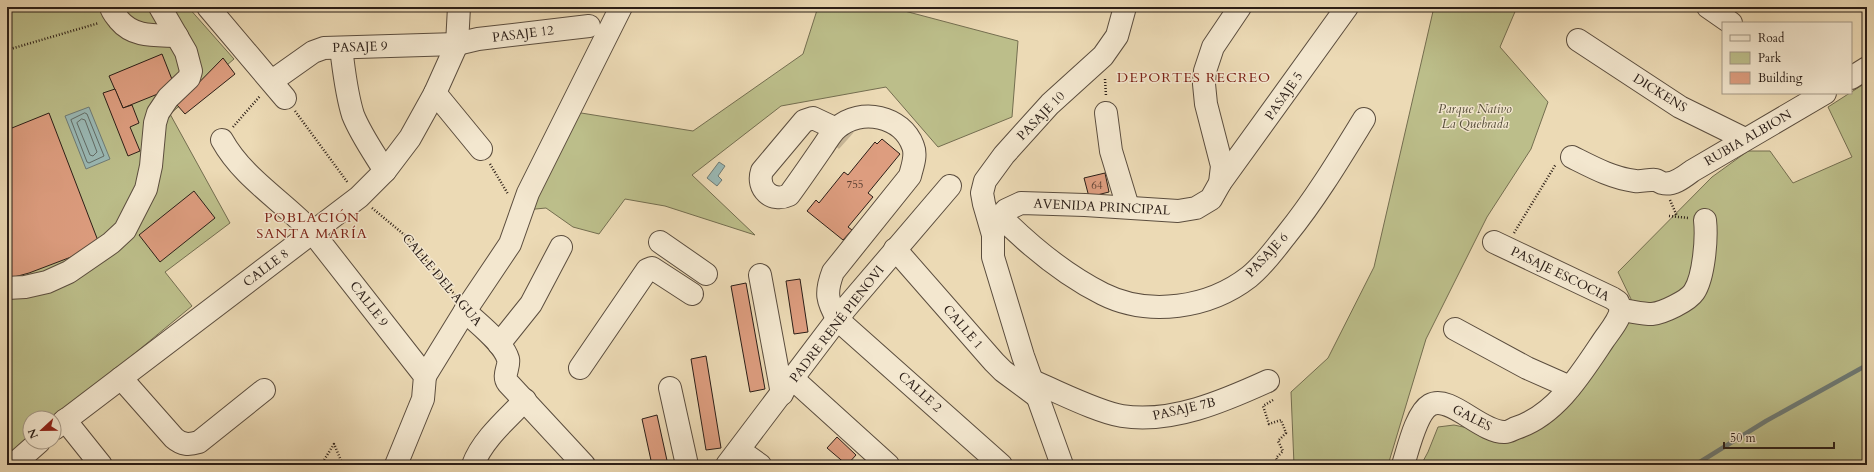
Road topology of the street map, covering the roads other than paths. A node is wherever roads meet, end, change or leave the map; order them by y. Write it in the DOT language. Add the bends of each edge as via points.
graph roads {
  1 [pos="160,7"];
  2 [pos="459,7"];
  3 [pos="622,7"];
  4 [pos="1125,7"];
  5 [pos="1240,7"];
  6 [pos="1347,7"];
  7 [pos="1708,7"];
  8 [pos="210,8"];
  9 [pos="114,12"];
  10 [pos="1729,22"];
  11 [pos="589,26"];
  12 [pos="177,36"];
  13 [pos="1578,40"];
  14 [pos="457,44"];
  15 [pos="341,48"];
  16 [pos="1867,68"];
  17 [pos="1852,76"];
  18 [pos="272,81"];
  19 [pos="435,93"];
  20 [pos="1823,94"];
  21 [pos="286,98"];
  22 [pos="1106,113"];
  23 [pos="1364,119"];
  24 [pos="830,126"];
  25 [pos="1745,139"];
  26 [pos="222,140"];
  27 [pos="480,149"];
  28 [pos="1572,156"];
  29 [pos="385,171"];
  30 [pos="1220,183"];
  31 [pos="950,186"];
  32 [pos="1128,207"];
  33 [pos="1705,220"];
  34 [pos="996,226"];
  35 [pos="313,233"];
  36 [pos="660,242"];
  37 [pos="1500,245"];
  38 [pos="561,247"];
  39 [pos="895,249"];
  40 [pos="706,274"];
  41 [pos="760,275"];
  42 [pos="7,288"];
  43 [pos="692,294"];
  44 [pos="1621,310"];
  45 [pos="465,311"];
  46 [pos="838,320"];
  47 [pos="1455,329"];
  48 [pos="499,344"];
  49 [pos="580,368"];
  50 [pos="425,376"];
  51 [pos="121,378"];
  52 [pos="1268,381"];
  53 [pos="788,387"];
  54 [pos="1570,387"];
  55 [pos="670,388"];
  56 [pos="1035,389"];
  57 [pos="264,390"];
  58 [pos="525,400"];
  59 [pos="62,422"];
  60 [pos="62,427"];
  61 [pos="30,450"];
  62 [pos="733,457"];
  63 [pos="13,465"];
  64 [pos="101,465"];
  65 [pos="396,465"];
  66 [pos="473,465"];
  67 [pos="584,465"];
  68 [pos="687,465"];
  69 [pos="760,465"];
  70 [pos="888,465"];
  71 [pos="1001,465"];
  72 [pos="1062,465"];
  73 [pos="1403,465"];
  1 -- 12 [label="street"];
  2 -- 14 [label="street, CALLE 8"];
  3 -- 45 [label="street" via="528,193 510,244"];
  4 -- 34 [label="street, PASAJE 10" via="1117,36 1103,56 1050,104 985,181 982,192 984,204"];
  5 -- 30 [label="street, AVENIDA PRINCIPAL" via="1213,47 1205,71 1206,104 1222,166"];
  6 -- 30 [label="street, PASAJE 5"];
  7 -- 10 [label="street"];
  8 -- 18 [label="street"];
  9 -- 12 [label="street" via="131,31 148,36"];
  11 -- 14 [label="street, PASAJE 12" via="478,39"];
  12 -- 42 [label="street" via="186,52 191,71 189,78 168,98 158,113 154,123 151,166 146,189 125,230 111,243 68,272 47,282"];
  13 -- 25 [label="street, DICKENS" via="1680,108"];
  14 -- 15 [label="street, PASAJE 9"];
  14 -- 19 [label="street, CALLE 8"];
  15 -- 18 [label="street, PASAJE 9" via="324,48 313,52"];
  15 -- 29 [label="street" via="348,96 354,116"];
  16 -- 17 [label="street"];
  18 -- 21 [label="street"];
  19 -- 27 [label="street"];
  19 -- 29 [label="street, CALLE 8" via="410,138"];
  20 -- 25 [label="street, RUBIA ALBION"];
  22 -- 32 [label="street" via="1111,151"];
  23 -- 34 [label="street, PASAJE 6" via="1303,214 1261,266 1219,294 1186,305 1136,304 1103,294 1069,274 1027,243"];
  24 -- 46 [label="street" via="813,118 804,121 762,171 759,178 761,187 775,198 789,196 836,128 850,119 864,115 882,117 904,131 914,147 910,176 833,272 828,285 828,296"];
  25 -- 28 [label="street, RUBIA ALBION" via="1680,180 1662,183 1656,180 1636,182 1617,177"];
  26 -- 35 [label="street" via="230,155 242,168"];
  29 -- 35 [label="street, CALLE 8" via="359,197"];
  30 -- 32 [label="street, AVENIDA PRINCIPAL" via="1211,199 1196,208 1178,211"];
  31 -- 39 [label="street, PADRE RENÉ PIENOVI"];
  32 -- 34 [label="street, AVENIDA PRINCIPAL" via="1029,203 1013,206"];
  33 -- 44 [label="street" via="1707,240 1694,292 1672,308 1652,314"];
  34 -- 56 [label="street" via="993,257"];
  35 -- 50 [label="street, CALLE 9"];
  35 -- 51 [label="street, CALLE 8"];
  36 -- 40 [label="street"];
  37 -- 44 [label="street, PASAJE ESCOCIA" via="1612,298 1618,302"];
  38 -- 48 [label="street" via="531,304"];
  39 -- 46 [label="street, PADRE RENÉ PIENOVI"];
  39 -- 56 [label="street, CALLE 1" via="994,362 1003,371"];
  41 -- 53 [label="street"];
  43 -- 49 [label="street" via="652,268 647,270"];
  44 -- 54 [label="street, GALES" via="1617,320"];
  45 -- 48 [label="street, CALLE DEL AGUA"];
  45 -- 50 [label="street"];
  46 -- 53 [label="street, PADRE RENÉ PIENOVI"];
  46 -- 71 [label="street, CALLE 2"];
  47 -- 54 [label="street" via="1527,368"];
  48 -- 58 [label="street, CALLE DEL AGUA" via="508,359 506,379"];
  50 -- 65 [label="street" via="423,399"];
  51 -- 57 [label="street" via="174,438 185,444 199,442"];
  51 -- 59 [label="street, CALLE 8"];
  52 -- 56 [label="street, PASAJE 7B" via="1216,402 1150,418 1121,416"];
  53 -- 62 [label="street, PADRE RENÉ PIENOVI"];
  53 -- 70 [label="street"];
  54 -- 73 [label="street, GALES" via="1547,411 1525,425 1506,432 1489,429 1441,402 1431,405 1424,410 1416,427"];
  55 -- 68 [label="street"];
  56 -- 72 [label="street"];
  58 -- 66 [label="street" via="477,454"];
  58 -- 67 [label="street, CALLE DEL AGUA"];
  60 -- 64 [label="street"];
  61 -- 63 [label="street"];
  62 -- 69 [label="street"];
}
